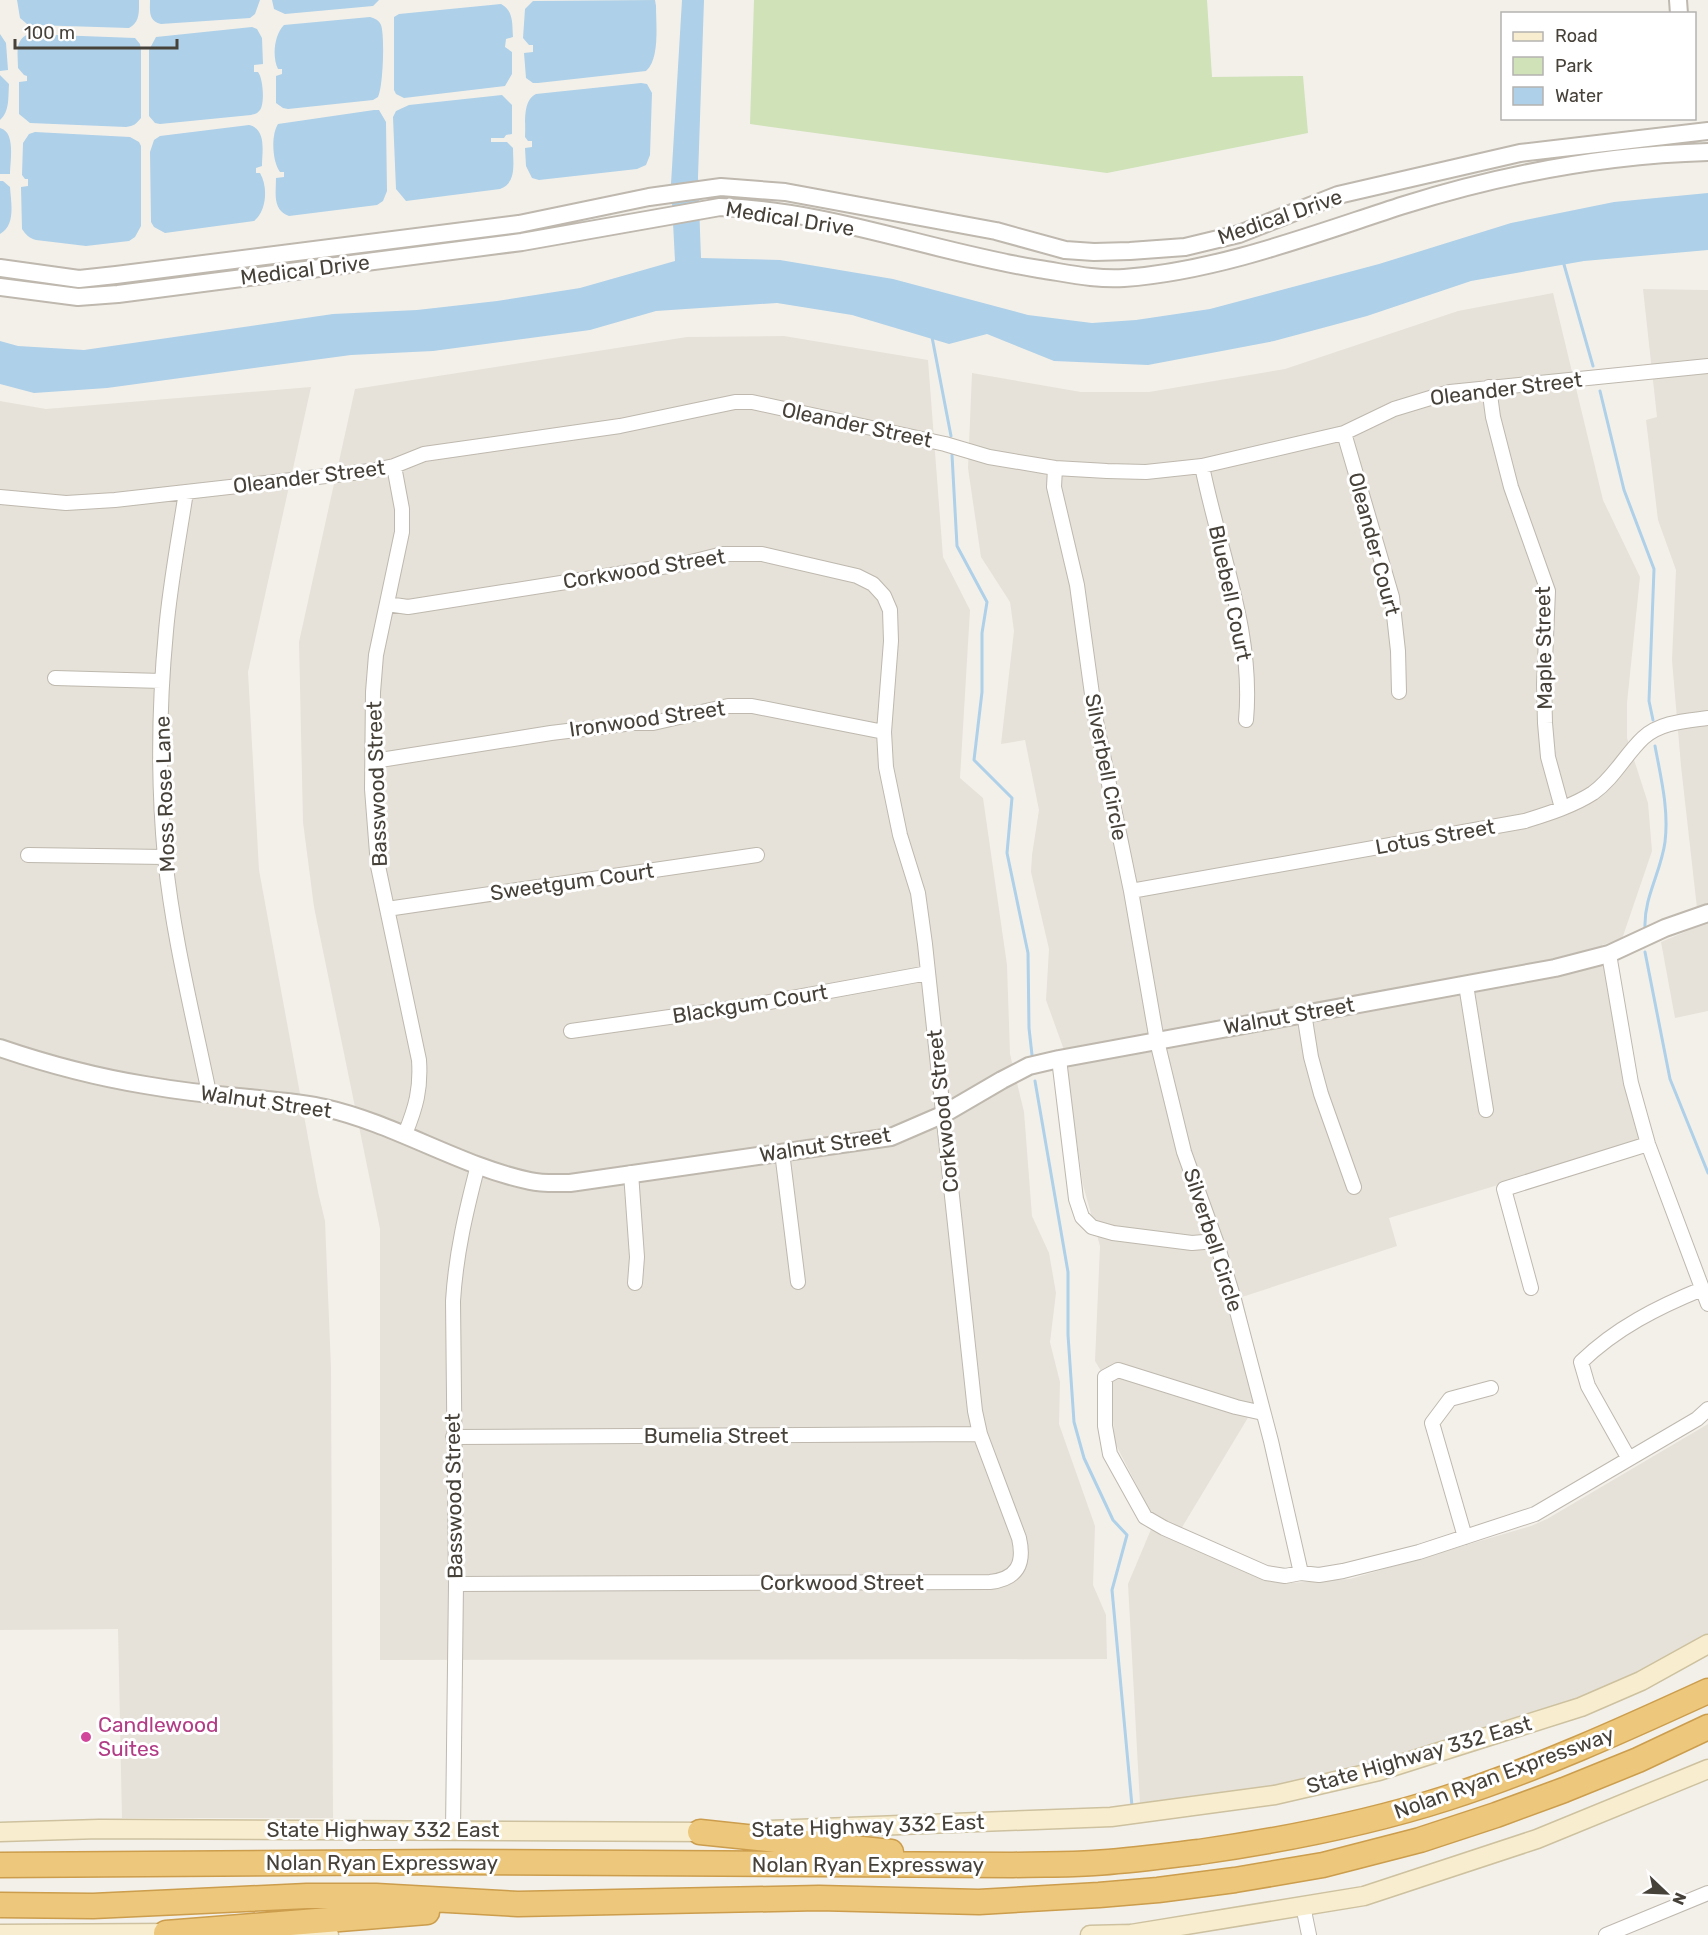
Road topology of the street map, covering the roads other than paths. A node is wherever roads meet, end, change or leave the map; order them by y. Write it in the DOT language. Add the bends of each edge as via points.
graph roads {
  1 [pos="1684,126"];
  2 [pos="1708,131"];
  3 [pos="1708,152"];
  4 [pos="1684,153"];
  5 [pos="644,197"];
  6 [pos="648,218"];
  7 [pos="0,268"];
  8 [pos="0,287"];
  9 [pos="1708,366"];
  10 [pos="1489,387"];
  11 [pos="1344,433"];
  12 [pos="394,466"];
  13 [pos="1202,466"];
  14 [pos="1056,468"];
  15 [pos="186,492"];
  16 [pos="0,497"];
  17 [pos="387,604"];
  18 [pos="55,678"];
  19 [pos="162,681"];
  20 [pos="1400,692"];
  21 [pos="1708,718"];
  22 [pos="1246,720"];
  23 [pos="884,732"];
  24 [pos="374,761"];
  25 [pos="1562,808"];
  26 [pos="28,855"];
  27 [pos="757,855"];
  28 [pos="165,857"];
  29 [pos="1131,891"];
  30 [pos="387,909"];
  31 [pos="1708,913"];
  32 [pos="1609,954"];
  33 [pos="928,973"];
  34 [pos="1466,985"];
  35 [pos="1304,1013"];
  36 [pos="572,1031"];
  37 [pos="1157,1041"];
  38 [pos="0,1048"];
  39 [pos="1059,1059"];
  40 [pos="209,1093"];
  41 [pos="1486,1110"];
  42 [pos="942,1116"];
  43 [pos="405,1134"];
  44 [pos="1648,1144"];
  45 [pos="782,1152"];
  46 [pos="478,1165"];
  47 [pos="631,1173"];
  48 [pos="1354,1187"];
  49 [pos="1216,1241"];
  50 [pos="798,1282"];
  51 [pos="635,1283"];
  52 [pos="1531,1288"];
  53 [pos="1702,1289"];
  54 [pos="1708,1304"];
  55 [pos="1491,1388"];
  56 [pos="1708,1409"];
  57 [pos="1263,1413"];
  58 [pos="980,1434"];
  59 [pos="453,1437"];
  60 [pos="1629,1460"];
  61 [pos="1465,1537"];
  62 [pos="1301,1573"];
  63 [pos="456,1584"];
  64 [pos="1708,1644"];
  65 [pos="1708,1691"];
  66 [pos="1708,1727"];
  67 [pos="1708,1769"];
  68 [pos="453,1830"];
  69 [pos="0,1832"];
  70 [pos="700,1832"];
  71 [pos="0,1865"];
  72 [pos="1013,1865"];
  73 [pos="1708,1893"];
  74 [pos="518,1904"];
  75 [pos="0,1905"];
  76 [pos="1303,1906"];
  77 [pos="166,1933"];
  78 [pos="0,1934"];
  79 [pos="95,1934"];
  80 [pos="329,1935"];
  81 [pos="1090,1935"];
  82 [pos="1309,1935"];
  83 [pos="1606,1935"];
  1 -- 2 [label="street, Medical Drive"];
  1 -- 4 [label="street"];
  1 -- 5 [label="street, Medical Drive" via="1520,153 1338,195 1239,234 1185,247 1130,251 1065,250 996,231 753,188 708,188"];
  3 -- 4 [label="street, Medical Drive"];
  4 -- 6 [label="street, Medical Drive" via="1537,170 1407,204 1271,249 1123,278 1014,265 830,222 748,208 711,208"];
  5 -- 6 [label="street"];
  5 -- 7 [label="street, Medical Drive" via="519,224 116,275 79,279"];
  6 -- 8 [label="street, Medical Drive" via="522,242 118,294 78,297"];
  9 -- 10 [label="street, Oleander Street"];
  10 -- 11 [label="street, Oleander Street" via="1412,402"];
  10 -- 25 [label="street, Maple Street" via="1511,487 1548,591 1545,723 1548,757"];
  11 -- 13 [label="street, Oleander Street"];
  11 -- 20 [label="street, Oleander Court" via="1392,597"];
  12 -- 14 [label="street, Oleander Street" via="424,454 620,426 735,402 752,402 989,457"];
  12 -- 15 [label="street, Oleander Street"];
  12 -- 17 [label="street, Basswood Street" via="402,532"];
  13 -- 14 [label="street, Oleander Street" via="1146,471"];
  13 -- 22 [label="street, Bluebell Court" via="1244,638"];
  14 -- 29 [label="street, Silverbell Circle" via="1054,487 1077,585 1095,716"];
  15 -- 16 [label="street, Oleander Street" via="66,503"];
  15 -- 19 [label="street, Moss Rose Lane"];
  17 -- 23 [label="street, Corkwood Street" via="408,607 723,554 762,554 857,576 873,584 890,610"];
  17 -- 24 [label="street, Basswood Street" via="375,664"];
  18 -- 19 [label="street"];
  19 -- 28 [label="street, Moss Rose Lane"];
  21 -- 25 [label="street, Lotus Street" via="1667,724 1643,737 1617,771 1593,793"];
  23 -- 24 [label="street, Ironwood Street" via="752,706 728,706 653,723 551,733"];
  23 -- 33 [label="street, Corkwood Street" via="894,809 918,893"];
  24 -- 30 [label="street, Basswood Street" via="378,866"];
  25 -- 29 [label="street, Lotus Street" via="1525,821"];
  26 -- 28 [label="street"];
  27 -- 30 [label="street, Sweetgum Court"];
  28 -- 40 [label="street, Moss Rose Lane" via="188,1000"];
  29 -- 37 [label="street, Silverbell Circle"];
  30 -- 43 [label="street, Basswood Street" via="421,1078 418,1102"];
  31 -- 32 [label="street, Walnut Street"];
  32 -- 34 [label="street, Walnut Street"];
  32 -- 44 [label="street" via="1631,1083"];
  33 -- 36 [label="street, Blackgum Court" via="747,1006"];
  33 -- 42 [label="street, Corkwood Street"];
  34 -- 35 [label="street, Walnut Street"];
  34 -- 41 [label="street"];
  35 -- 37 [label="street, Walnut Street"];
  35 -- 48 [label="street" via="1313,1066"];
  37 -- 39 [label="street, Walnut Street"];
  37 -- 49 [label="street, Silverbell Circle" via="1184,1152"];
  38 -- 40 [label="street, Walnut Street" via="89,1074"];
  39 -- 42 [label="street, Walnut Street" via="1029,1066"];
  39 -- 49 [label="street" via="1076,1199 1082,1217 1092,1227 1113,1233 1192,1244"];
  40 -- 43 [label="street, Walnut Street" via="328,1108"];
  42 -- 45 [label="street, Walnut Street" via="891,1137"];
  42 -- 58 [label="street, Corkwood Street"];
  43 -- 46 [label="street, Walnut Street"];
  44 -- 52 [label="street" via="1504,1189"];
  44 -- 53 [label="street"];
  45 -- 47 [label="street, Walnut Street"];
  45 -- 50 [label="street"];
  46 -- 47 [label="street, Walnut Street" via="551,1184"];
  46 -- 59 [label="street, Basswood Street" via="456,1262"];
  47 -- 51 [label="street" via="638,1257"];
  49 -- 57 [label="street, Silverbell Circle"];
  53 -- 54 [label="street"];
  53 -- 60 [label="street" via="1622,1328 1581,1362 1588,1386"];
  55 -- 61 [label="street" via="1450,1399 1432,1423"];
  56 -- 60 [label="street"];
  57 -- 62 [label="street, Silverbell Circle"];
  57 -- 62 [label="street" via="1118,1370 1105,1377 1105,1426 1110,1454 1145,1517 1266,1573"];
  58 -- 59 [label="street, Bumelia Street"];
  58 -- 63 [label="street, Corkwood Street" via="1023,1553 1011,1576 1000,1581"];
  59 -- 63 [label="street, Basswood Street"];
  60 -- 61 [label="street" via="1535,1514"];
  61 -- 62 [label="street" via="1343,1571"];
  63 -- 68 [label="street, Basswood Street"];
  64 -- 70 [label="main road, State Highway 332 East" via="1641,1681 1581,1707 1379,1771 1275,1796 1111,1817"];
  65 -- 72 [label="highway, Nolan Ryan Expressway" via="1534,1767 1448,1798 1336,1829 1154,1858"];
  66 -- 74 [label="highway, Nolan Ryan Expressway" via="1628,1764 1458,1828 1352,1858 1235,1880 1099,1896 979,1902 819,1898"];
  67 -- 76 [label="main road" via="1537,1839 1364,1896"];
  68 -- 69 [label="main road, State Highway 332 East"];
  68 -- 70 [label="main road, State Highway 332 East"];
  70 -- 72 [label="highway"];
  71 -- 72 [label="highway, Nolan Ryan Expressway"];
  73 -- 83 [label="street"];
  74 -- 75 [label="highway, Nolan Ryan Expressway" via="307,1896 93,1906"];
  74 -- 77 [label="highway"];
  76 -- 81 [label="main road" via="1131,1934"];
  76 -- 82 [label="street"];
  77 -- 79 [label="main road"];
  77 -- 80 [label="main road"];
  78 -- 79 [label="main road"];
}
